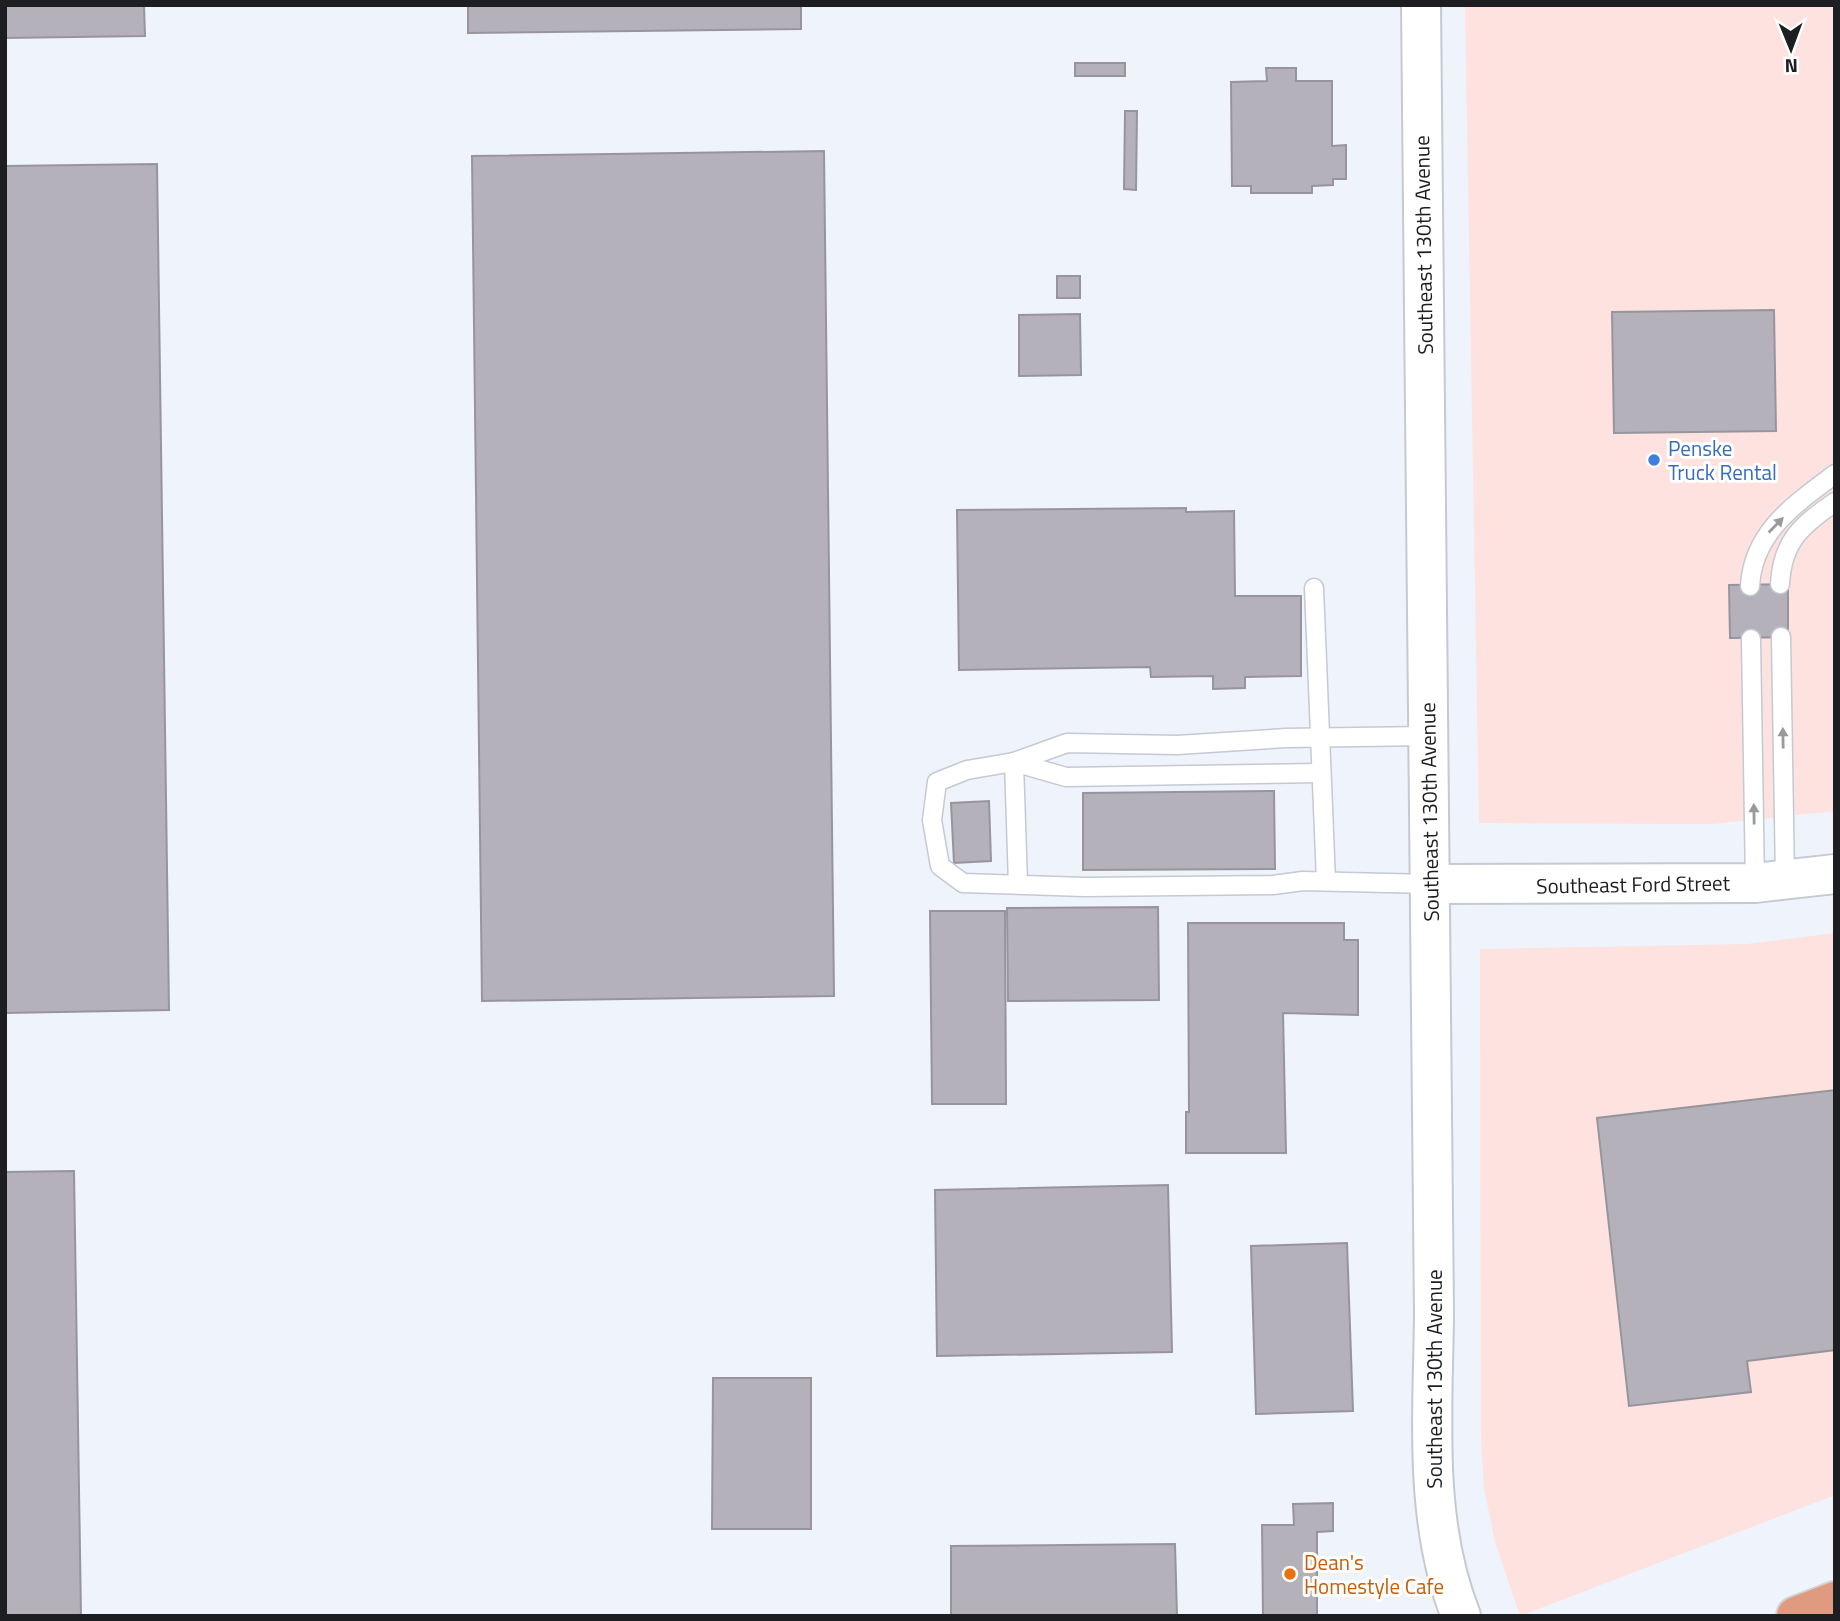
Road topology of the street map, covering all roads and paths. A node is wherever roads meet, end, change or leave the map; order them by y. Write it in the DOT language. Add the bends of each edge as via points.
graph roads {
  1 [pos="1421,5"];
  2 [pos="1835,474"];
  3 [pos="1835,502"];
  4 [pos="1780,584"];
  5 [pos="1750,586"];
  6 [pos="1314,588"];
  7 [pos="1781,637"];
  8 [pos="1751,639"];
  9 [pos="1428,736"];
  10 [pos="1319,738"];
  11 [pos="1014,761"];
  12 [pos="1321,773"];
  13 [pos="1835,874"];
  14 [pos="1326,881"];
  15 [pos="1770,881"];
  16 [pos="1018,884"];
  17 [pos="1430,884"];
  18 [pos="1835,1601"];
  19 [pos="1461,1616"];
  20 [pos="1796,1616"];
  1 -- 9 [label="street, Southeast 130th Avenue"];
  5 -- 2 [label="lane, one-way" via="1751,563 1761,540 1801,499"];
  3 -- 4 [label="lane" via="1791,539 1781,562"];
  6 -- 10 [label="lane"];
  15 -- 7 [label="lane, one-way"];
  15 -- 8 [label="lane, one-way"];
  9 -- 10 [label="lane"];
  9 -- 17 [label="street, Southeast 130th Avenue"];
  10 -- 11 [label="lane" via="1177,745 1067,743"];
  10 -- 12 [label="lane"];
  11 -- 12 [label="lane" via="1066,777"];
  11 -- 16 [label="lane"];
  11 -- 16 [label="lane" via="967,770 937,782 932,820 940,866 963,883"];
  12 -- 14 [label="lane"];
  13 -- 15 [label="street, Southeast Ford Street"];
  14 -- 16 [label="lane"];
  14 -- 17 [label="lane"];
  15 -- 17 [label="street, Southeast Ford Street"];
  17 -- 19 [label="street, Southeast 130th Avenue" via="1432,1450 1438,1521"];
  18 -- 20 [label="highway"];
}
